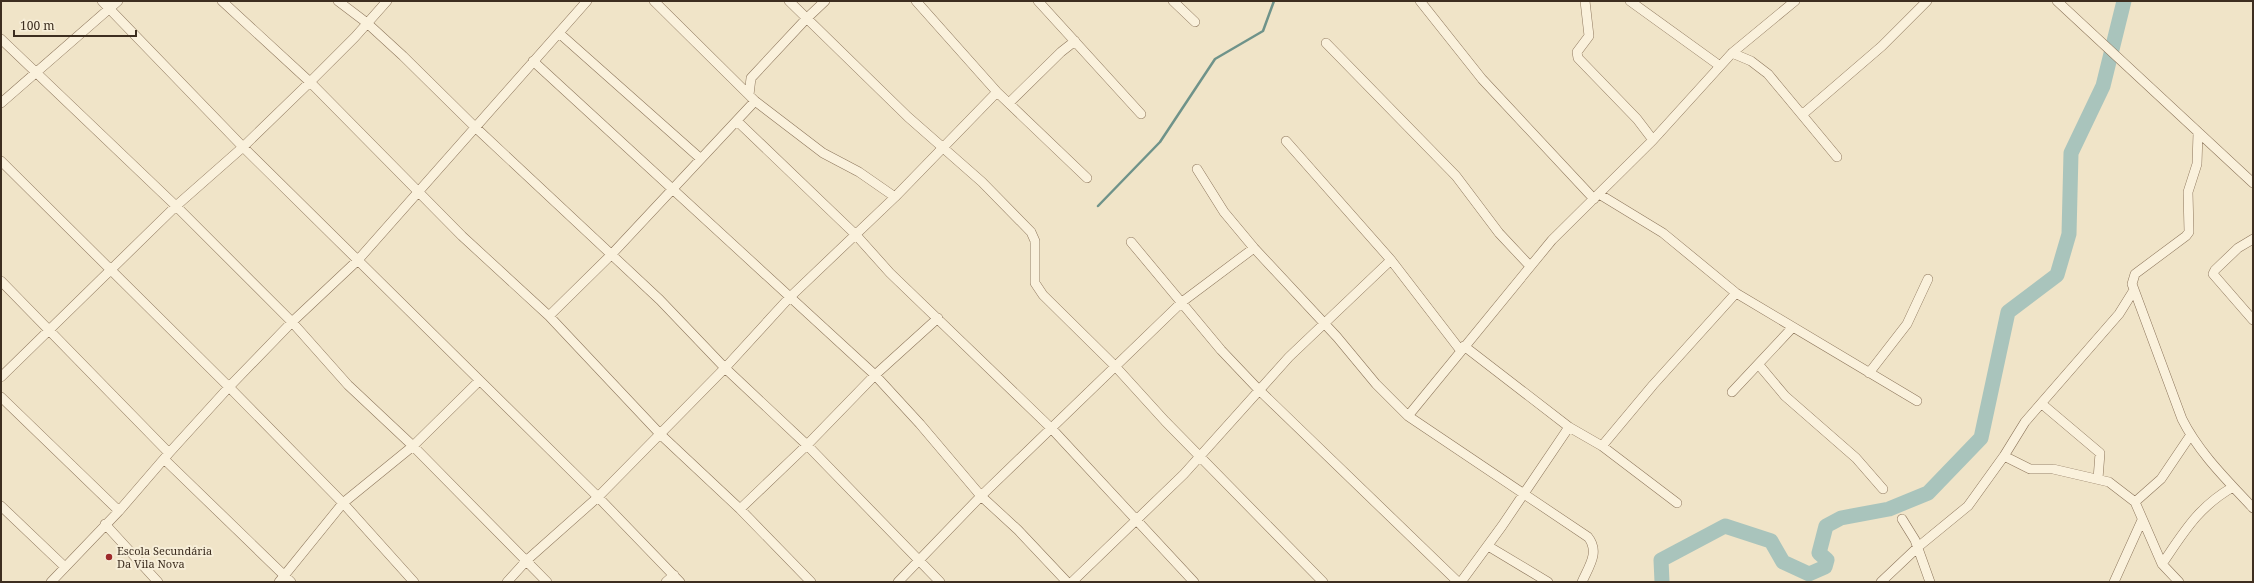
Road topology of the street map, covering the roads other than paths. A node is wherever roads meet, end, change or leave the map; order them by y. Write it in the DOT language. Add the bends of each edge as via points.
graph roads {
  1 [pos="102,1"];
  2 [pos="118,1"];
  3 [pos="222,1"];
  4 [pos="338,1"];
  5 [pos="387,1"];
  6 [pos="587,1"];
  7 [pos="654,1"];
  8 [pos="789,1"];
  9 [pos="825,1"];
  10 [pos="916,1"];
  11 [pos="1038,1"];
  12 [pos="1173,1"];
  13 [pos="1420,1"];
  14 [pos="1585,1"];
  15 [pos="1630,1"];
  16 [pos="1795,1"];
  17 [pos="1927,1"];
  18 [pos="2057,1"];
  19 [pos="109,9"];
  20 [pos="806,19"];
  21 [pos="1195,22"];
  22 [pos="367,23"];
  23 [pos="559,33"];
  24 [pos="1,39"];
  25 [pos="1075,41"];
  26 [pos="1326,43"];
  27 [pos="1732,53"];
  28 [pos="533,61"];
  29 [pos="1720,66"];
  30 [pos="35,73"];
  31 [pos="751,78"];
  32 [pos="732,80"];
  33 [pos="310,82"];
  34 [pos="997,92"];
  35 [pos="752,98"];
  36 [pos="1,103"];
  37 [pos="1009,103"];
  38 [pos="1141,114"];
  39 [pos="1803,114"];
  40 [pos="737,121"];
  41 [pos="475,127"];
  42 [pos="2198,133"];
  43 [pos="1653,140"];
  44 [pos="1286,141"];
  45 [pos="243,147"];
  46 [pos="944,147"];
  47 [pos="1837,157"];
  48 [pos="701,159"];
  49 [pos="1,161"];
  50 [pos="1197,169"];
  51 [pos="1088,178"];
  52 [pos="2253,183"];
  53 [pos="673,190"];
  54 [pos="418,192"];
  55 [pos="895,197"];
  56 [pos="1596,197"];
  57 [pos="176,206"];
  58 [pos="856,235"];
  59 [pos="2253,239"];
  60 [pos="1131,242"];
  61 [pos="1254,248"];
  62 [pos="611,255"];
  63 [pos="358,260"];
  64 [pos="1391,260"];
  65 [pos="1529,266"];
  66 [pos="111,269"];
  67 [pos="1928,279"];
  68 [pos="1,281"];
  69 [pos="2134,290"];
  70 [pos="1736,293"];
  71 [pos="789,298"];
  72 [pos="1182,302"];
  73 [pos="549,316"];
  74 [pos="938,318"];
  75 [pos="2253,320"];
  76 [pos="292,322"];
  77 [pos="1322,324"];
  78 [pos="1792,328"];
  79 [pos="49,329"];
  80 [pos="1462,349"];
  81 [pos="1759,365"];
  82 [pos="1115,366"];
  83 [pos="725,368"];
  84 [pos="1869,373"];
  85 [pos="875,375"];
  86 [pos="1,377"];
  87 [pos="478,381"];
  88 [pos="229,388"];
  89 [pos="1259,390"];
  90 [pos="1732,392"];
  91 [pos="1,397"];
  92 [pos="1917,401"];
  93 [pos="2042,404"];
  94 [pos="1408,416"];
  95 [pos="1569,428"];
  96 [pos="1052,429"];
  97 [pos="661,434"];
  98 [pos="2190,436"];
  99 [pos="807,445"];
  100 [pos="414,446"];
  101 [pos="1602,446"];
  102 [pos="166,456"];
  103 [pos="2004,456"];
  104 [pos="1199,457"];
  105 [pos="2098,479"];
  106 [pos="2233,487"];
  107 [pos="1883,489"];
  108 [pos="1523,494"];
  109 [pos="981,496"];
  110 [pos="598,497"];
  111 [pos="2135,502"];
  112 [pos="343,503"];
  113 [pos="1677,503"];
  114 [pos="1,506"];
  115 [pos="2253,508"];
  116 [pos="740,509"];
  117 [pos="119,511"];
  118 [pos="1902,519"];
  119 [pos="1136,520"];
  120 [pos="2142,520"];
  121 [pos="105,524"];
  122 [pos="1488,546"];
  123 [pos="1918,547"];
  124 [pos="527,560"];
  125 [pos="920,561"];
  126 [pos="2162,564"];
  127 [pos="65,567"];
  128 [pos="677,579"];
  129 [pos="285,580"];
  130 [pos="51,582"];
  131 [pos="158,582"];
  132 [pos="414,582"];
  133 [pos="507,582"];
  134 [pos="547,582"];
  135 [pos="666,582"];
  136 [pos="811,582"];
  137 [pos="898,582"];
  138 [pos="940,582"];
  139 [pos="1066,582"];
  140 [pos="1072,582"];
  141 [pos="1194,582"];
  142 [pos="1323,582"];
  143 [pos="1460,582"];
  144 [pos="1548,582"];
  145 [pos="1582,582"];
  146 [pos="1881,582"];
  147 [pos="1930,582"];
  148 [pos="2114,582"];
  149 [pos="2179,582"];
  1 -- 19 [label="street"];
  2 -- 19 [label="street"];
  3 -- 33 [label="street"];
  4 -- 22 [label="street"];
  5 -- 22 [label="street"];
  6 -- 23 [label="street"];
  7 -- 32 [label="street"];
  8 -- 20 [label="street"];
  9 -- 20 [label="street"];
  10 -- 34 [label="street"];
  11 -- 25 [label="street"];
  12 -- 21 [label="street"];
  13 -- 56 [label="street" via="1482,79"];
  14 -- 43 [label="street" via="1589,36 1577,52 1578,58"];
  15 -- 29 [label="street"];
  16 -- 27 [label="street"];
  17 -- 39 [label="street" via="1882,46"];
  18 -- 42 [label="street"];
  19 -- 30 [label="street"];
  19 -- 45 [label="street"];
  20 -- 31 [label="street"];
  20 -- 46 [label="street" via="908,117"];
  22 -- 33 [label="street"];
  22 -- 41 [label="street"];
  23 -- 28 [label="street"];
  23 -- 48 [label="street"];
  24 -- 30 [label="street"];
  25 -- 37 [label="street"];
  25 -- 38 [label="street"];
  26 -- 65 [label="street" via="1456,176 1499,233"];
  27 -- 29 [label="street"];
  27 -- 39 [label="street" via="1759,66"];
  28 -- 41 [label="street"];
  28 -- 53 [label="street"];
  29 -- 43 [label="street"];
  30 -- 36 [label="street"];
  30 -- 57 [label="street"];
  31 -- 32 [label="street"];
  31 -- 35 [label="street"];
  32 -- 35 [label="street"];
  33 -- 45 [label="street"];
  33 -- 54 [label="street"];
  34 -- 37 [label="street"];
  34 -- 46 [label="street"];
  35 -- 40 [label="street"];
  35 -- 55 [label="street" via="823,153 859,172"];
  37 -- 51 [label="street"];
  39 -- 47 [label="street"];
  40 -- 48 [label="street"];
  40 -- 58 [label="street"];
  41 -- 54 [label="street"];
  41 -- 62 [label="street"];
  42 -- 52 [label="street"];
  42 -- 69 [label="street" via="2197,164 2188,192 2189,232 2135,274 2132,284"];
  43 -- 56 [label="street"];
  44 -- 64 [label="street"];
  45 -- 57 [label="street"];
  45 -- 63 [label="street"];
  46 -- 55 [label="street"];
  46 -- 82 [label="street" via="1031,232 1035,241 1035,283 1043,295"];
  48 -- 53 [label="street"];
  49 -- 66 [label="street"];
  50 -- 61 [label="street" via="1224,212"];
  53 -- 62 [label="street"];
  53 -- 71 [label="street"];
  54 -- 63 [label="street"];
  54 -- 73 [label="street"];
  55 -- 58 [label="street"];
  56 -- 65 [label="street"];
  56 -- 70 [label="street" via="1663,233"];
  57 -- 66 [label="street"];
  57 -- 76 [label="street"];
  58 -- 71 [label="street"];
  58 -- 74 [label="street" via="890,273"];
  59 -- 75 [label="street" via="2238,248 2213,274"];
  60 -- 72 [label="street"];
  61 -- 72 [label="street"];
  61 -- 77 [label="street"];
  62 -- 73 [label="street"];
  62 -- 83 [label="street" via="660,300"];
  63 -- 76 [label="street"];
  63 -- 87 [label="street"];
  64 -- 77 [label="street"];
  64 -- 80 [label="street"];
  65 -- 80 [label="street"];
  66 -- 79 [label="street"];
  66 -- 88 [label="street"];
  67 -- 84 [label="street" via="1907,324"];
  68 -- 79 [label="street"];
  69 -- 93 [label="street" via="2118,314"];
  69 -- 98 [label="street"];
  70 -- 78 [label="street"];
  70 -- 101 [label="street"];
  71 -- 83 [label="street"];
  71 -- 85 [label="street"];
  72 -- 82 [label="street"];
  72 -- 89 [label="street" via="1221,350"];
  73 -- 97 [label="street"];
  74 -- 85 [label="street"];
  74 -- 96 [label="street"];
  76 -- 88 [label="street"];
  76 -- 100 [label="street" via="348,385"];
  77 -- 89 [label="street"];
  77 -- 94 [label="street" via="1337,337 1376,384"];
  78 -- 81 [label="street"];
  78 -- 84 [label="street"];
  79 -- 86 [label="street"];
  79 -- 102 [label="street"];
  80 -- 94 [label="street"];
  80 -- 95 [label="street"];
  81 -- 90 [label="street"];
  81 -- 107 [label="street" via="1785,396 1856,458"];
  82 -- 96 [label="street"];
  82 -- 104 [label="street"];
  83 -- 97 [label="street"];
  83 -- 99 [label="street"];
  84 -- 92 [label="street"];
  85 -- 99 [label="street"];
  85 -- 109 [label="street"];
  87 -- 100 [label="street"];
  87 -- 110 [label="street"];
  88 -- 102 [label="street"];
  88 -- 112 [label="street"];
  89 -- 104 [label="street"];
  89 -- 143 [label="street"];
  91 -- 117 [label="street"];
  93 -- 103 [label="street" via="2025,422"];
  93 -- 105 [label="street" via="2100,453"];
  94 -- 108 [label="street"];
  95 -- 101 [label="street"];
  95 -- 108 [label="street"];
  96 -- 109 [label="street"];
  96 -- 119 [label="street"];
  97 -- 110 [label="street"];
  97 -- 116 [label="street"];
  98 -- 106 [label="street"];
  98 -- 111 [label="street" via="2161,479"];
  99 -- 116 [label="street"];
  99 -- 125 [label="street"];
  100 -- 112 [label="street"];
  100 -- 124 [label="street"];
  101 -- 113 [label="street"];
  102 -- 117 [label="street"];
  102 -- 129 [label="street"];
  103 -- 105 [label="street" via="2030,469 2053,469"];
  103 -- 123 [label="street" via="1968,506"];
  104 -- 119 [label="street"];
  104 -- 142 [label="street"];
  105 -- 111 [label="street" via="2109,482"];
  106 -- 115 [label="street"];
  106 -- 126 [label="street" via="2213,498 2200,510"];
  108 -- 122 [label="street"];
  108 -- 145 [label="street" via="1593,542 1595,552"];
  109 -- 125 [label="street"];
  109 -- 139 [label="street" via="1018,530"];
  110 -- 124 [label="street"];
  110 -- 128 [label="street"];
  111 -- 120 [label="street"];
  112 -- 129 [label="street"];
  112 -- 132 [label="street"];
  114 -- 127 [label="street"];
  116 -- 136 [label="street"];
  117 -- 121 [label="street"];
  118 -- 123 [label="street"];
  119 -- 140 [label="street"];
  119 -- 141 [label="street"];
  120 -- 126 [label="street"];
  120 -- 148 [label="street"];
  121 -- 127 [label="street"];
  121 -- 131 [label="street"];
  122 -- 143 [label="street"];
  122 -- 144 [label="street"];
  123 -- 146 [label="street"];
  123 -- 147 [label="street"];
  124 -- 133 [label="street"];
  124 -- 134 [label="street"];
  125 -- 137 [label="street"];
  125 -- 138 [label="street"];
  126 -- 149 [label="street"];
  127 -- 130 [label="street"];
  128 -- 135 [label="street"];
}
